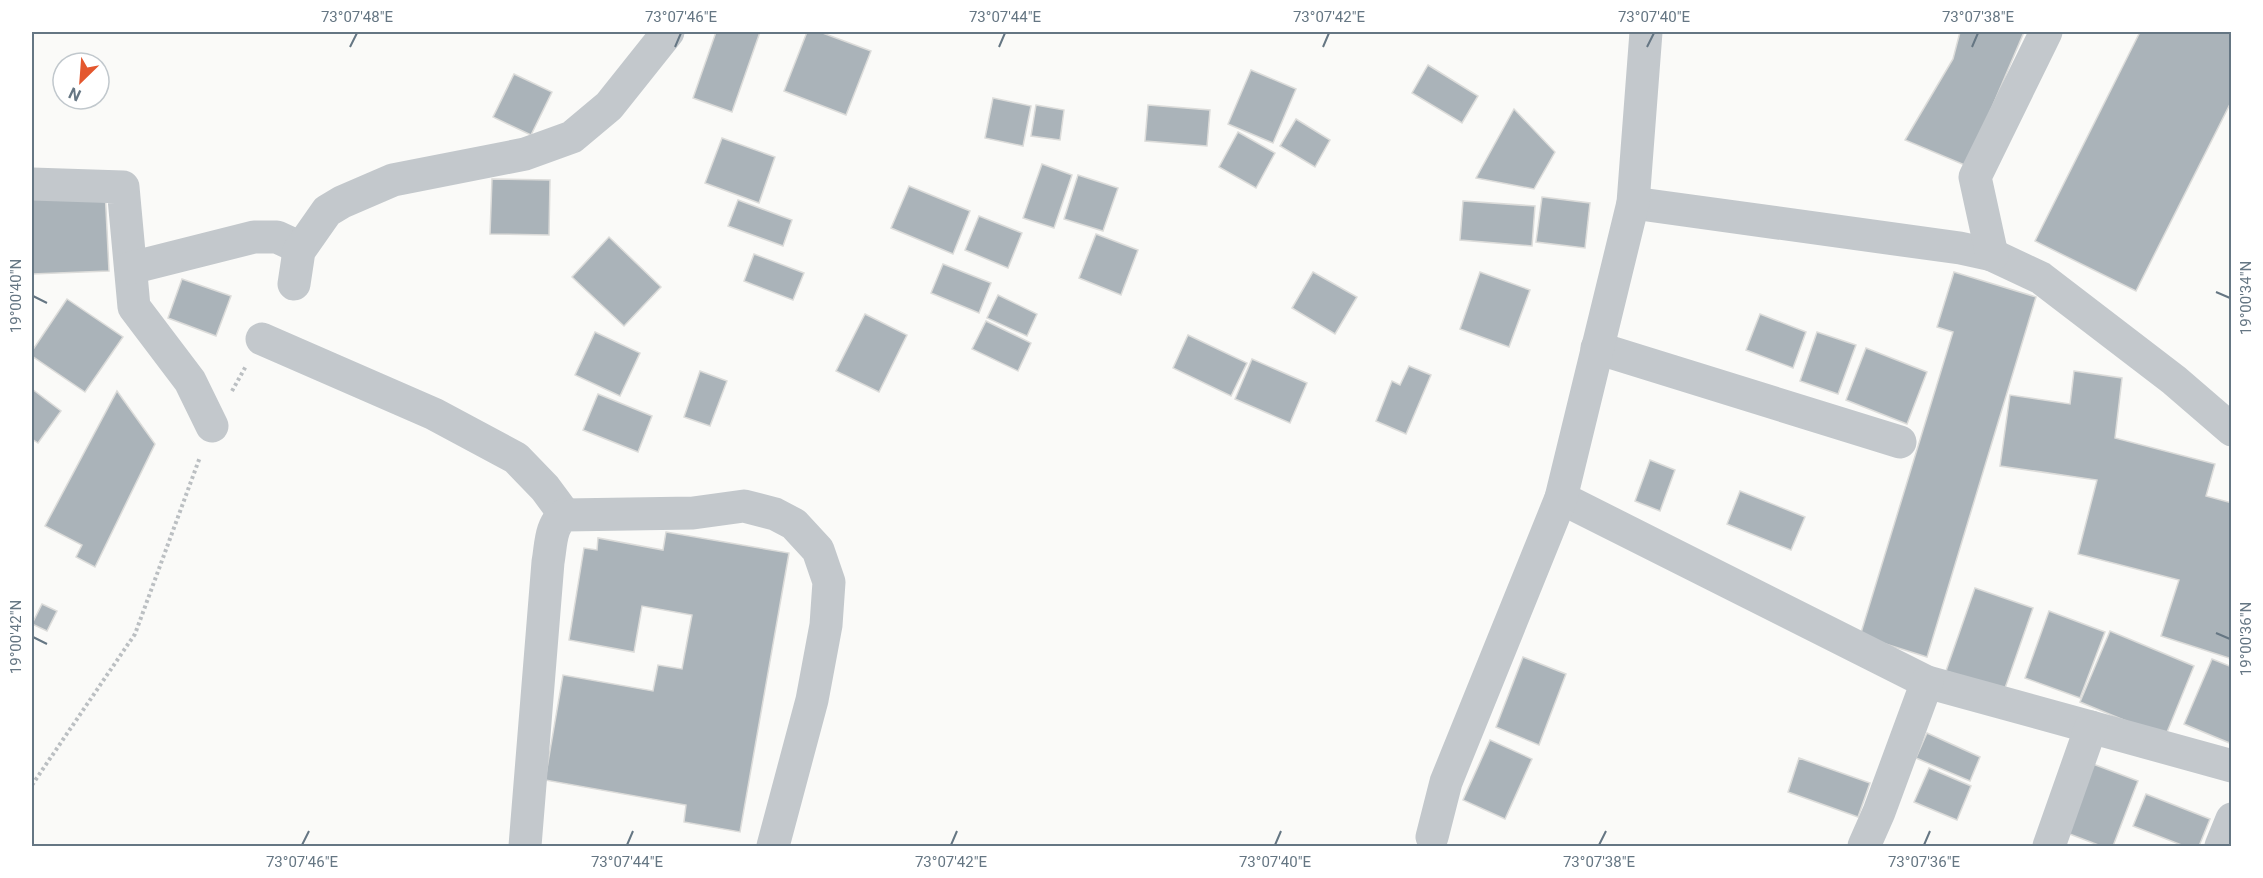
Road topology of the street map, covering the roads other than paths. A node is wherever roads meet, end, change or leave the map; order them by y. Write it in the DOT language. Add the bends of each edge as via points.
graph roads {
  1 [pos="668,32"];
  2 [pos="1646,32"];
  3 [pos="2046,32"];
  4 [pos="32,184"];
  5 [pos="1633,203"];
  6 [pos="299,251"];
  7 [pos="1992,255"];
  8 [pos="131,268"];
  9 [pos="294,284"];
  10 [pos="262,339"];
  11 [pos="1597,348"];
  12 [pos="212,426"];
  13 [pos="2232,430"];
  14 [pos="1900,442"];
  15 [pos="1561,498"];
  16 [pos="565,515"];
  17 [pos="1927,682"];
  18 [pos="2091,727"];
  19 [pos="2232,766"];
  20 [pos="2232,819"];
  21 [pos="1432,837"];
  22 [pos="525,846"];
  23 [pos="773,846"];
  24 [pos="1864,846"];
  25 [pos="2049,846"];
  26 [pos="2221,846"];
  1 -- 6 [label="street" via="609,106 572,136 525,154 393,180 342,201 327,211"];
  2 -- 5 [label="street"];
  3 -- 7 [label="street" via="1975,177"];
  4 -- 8 [label="street" via="123,187"];
  5 -- 7 [label="street"];
  5 -- 11 [label="street"];
  6 -- 8 [label="street" via="277,237 254,237"];
  6 -- 9 [label="street"];
  7 -- 13 [label="street" via="2041,278 2076,303"];
  8 -- 12 [label="street" via="134,307 190,381"];
  10 -- 16 [label="street" via="434,414 516,458"];
  11 -- 14 [label="street"];
  11 -- 15 [label="street"];
  15 -- 17 [label="street"];
  15 -- 21 [label="street" via="1446,782"];
  16 -- 22 [label="street" via="558,519 552,532 548,562"];
  16 -- 23 [label="street" via="693,513 744,506 776,514 794,524 818,550 829,582 825,625 812,700"];
  17 -- 18 [label="street"];
  17 -- 24 [label="street"];
  18 -- 19 [label="street"];
  18 -- 25 [label="street"];
  20 -- 26 [label="street"];
}
